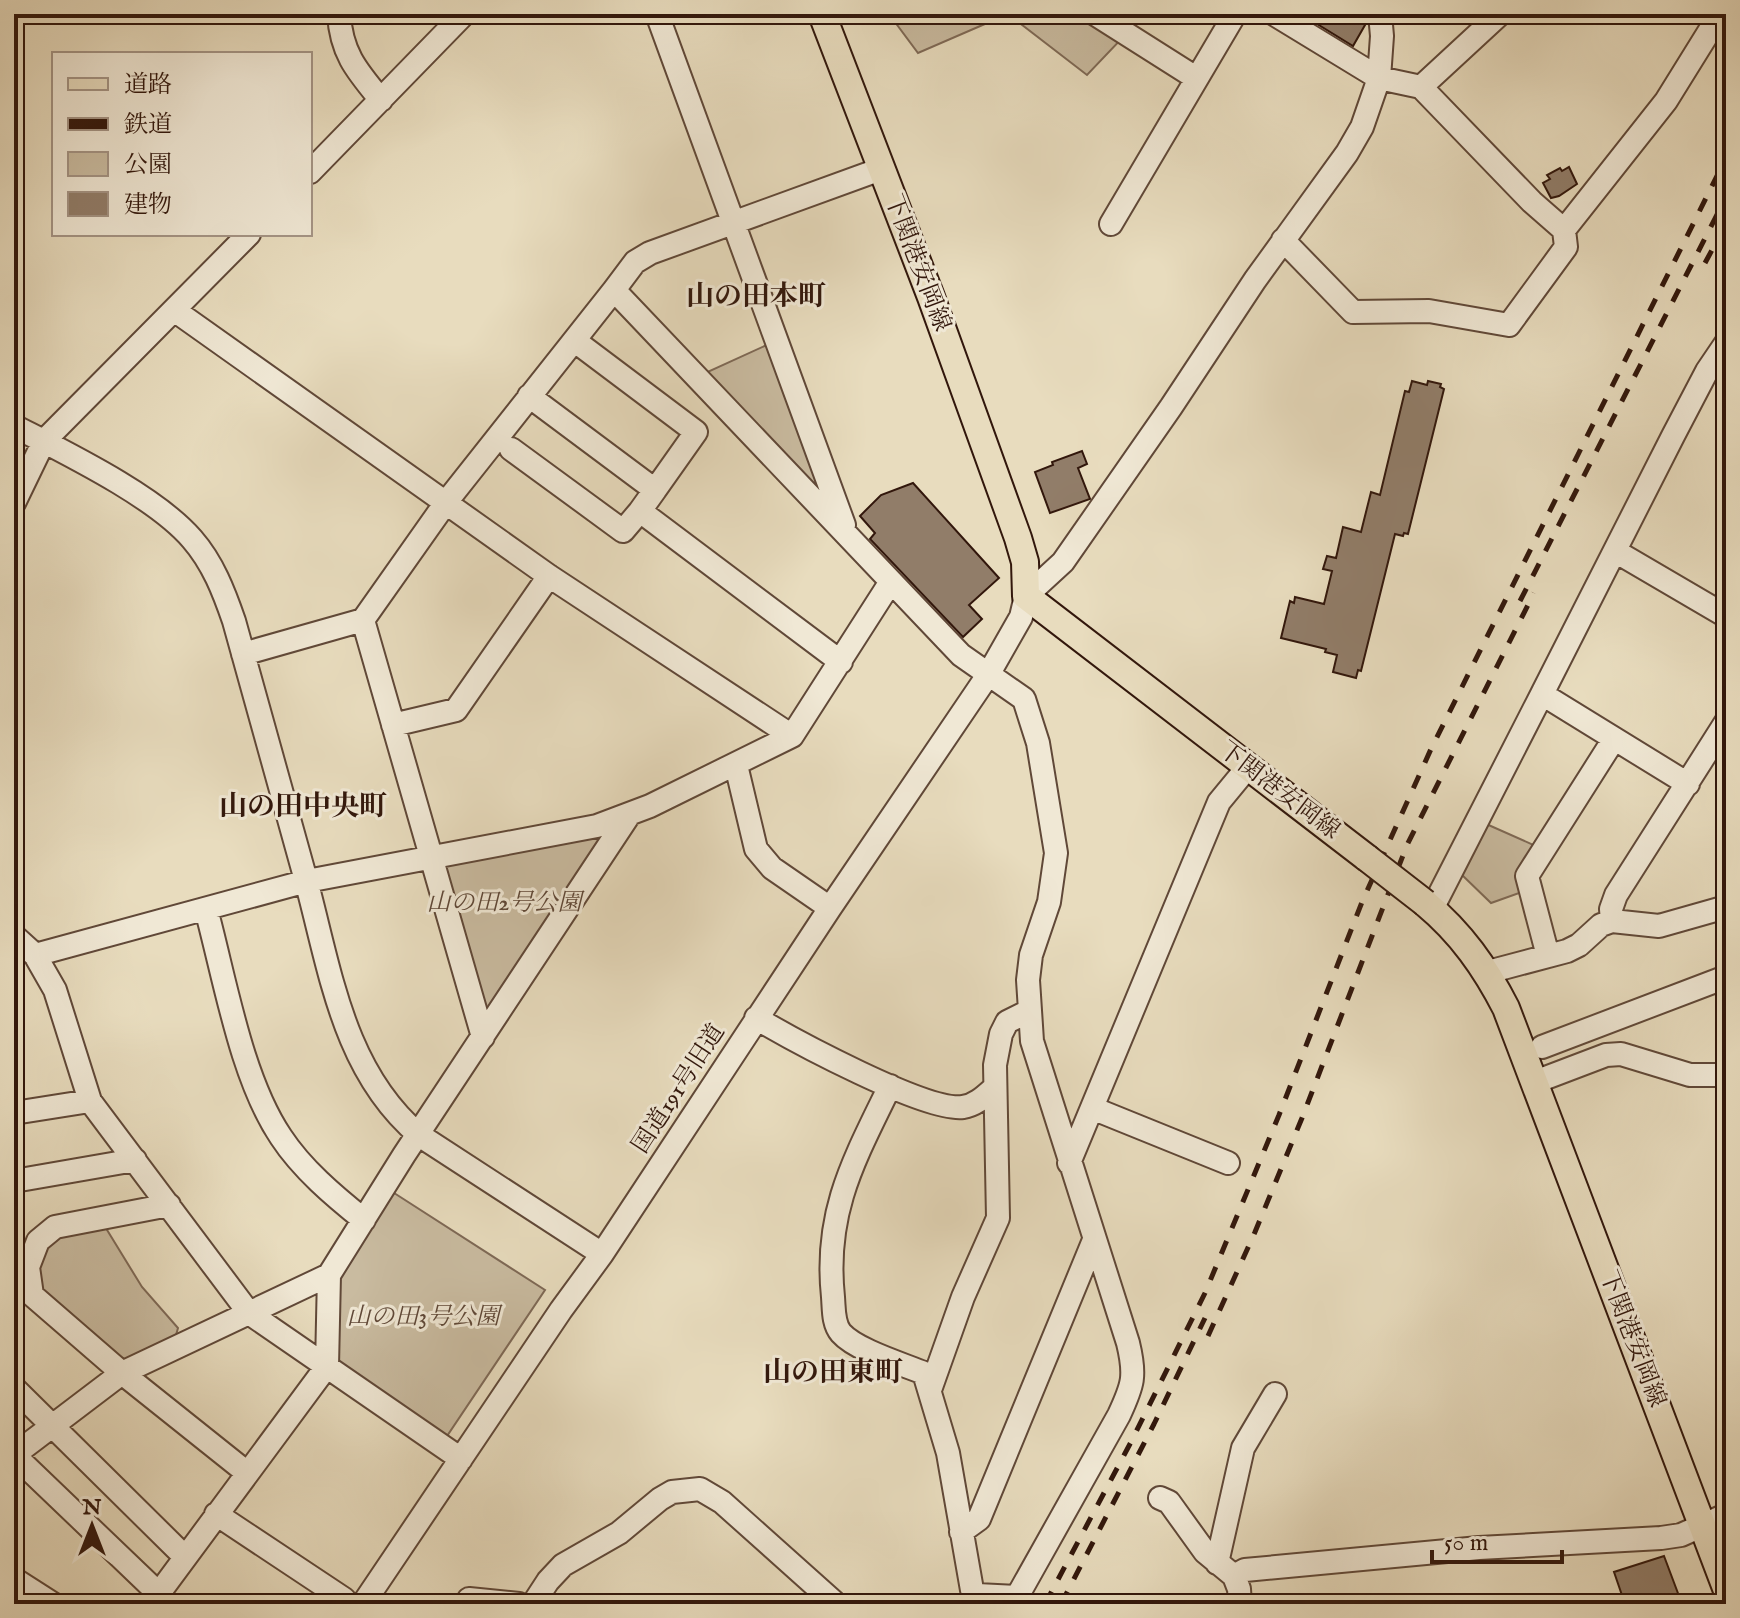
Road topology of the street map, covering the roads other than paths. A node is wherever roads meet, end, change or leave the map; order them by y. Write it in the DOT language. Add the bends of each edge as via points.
graph roads {
  1 [pos="339,14"];
  2 [pos="464,14"];
  3 [pos="657,14"];
  4 [pos="822,14"];
  5 [pos="1095,14"];
  6 [pos="1235,14"];
  7 [pos="1274,14"];
  8 [pos="1380,14"];
  9 [pos="1500,14"];
  10 [pos="1720,14"];
  11 [pos="1196,78"];
  12 [pos="1379,78"];
  13 [pos="1421,87"];
  14 [pos="381,100"];
  15 [pos="881,169"];
  16 [pos="312,170"];
  17 [pos="732,222"];
  18 [pos="1111,224"];
  19 [pos="1564,230"];
  20 [pos="247,236"];
  21 [pos="1283,240"];
  22 [pos="614,290"];
  23 [pos="174,310"];
  24 [pos="575,341"];
  25 [pos="1723,355"];
  26 [pos="529,396"];
  27 [pos="14,426"];
  28 [pos="44,441"];
  29 [pos="511,449"];
  30 [pos="655,490"];
  31 [pos="447,501"];
  32 [pos="14,503"];
  33 [pos="640,511"];
  34 [pos="847,533"];
  35 [pos="1615,551"];
  36 [pos="549,576"];
  37 [pos="890,583"];
  38 [pos="1026,596"];
  39 [pos="1726,616"];
  40 [pos="363,620"];
  41 [pos="243,654"];
  42 [pos="841,662"];
  43 [pos="988,675"];
  44 [pos="1542,694"];
  45 [pos="1726,722"];
  46 [pos="393,725"];
  47 [pos="792,736"];
  48 [pos="1614,739"];
  49 [pos="736,765"];
  50 [pos="1247,768"];
  51 [pos="1688,784"];
  52 [pos="629,815"];
  53 [pos="430,856"];
  54 [pos="307,881"];
  55 [pos="1429,906"];
  56 [pos="1726,907"];
  57 [pos="830,908"];
  58 [pos="206,909"];
  59 [pos="1612,921"];
  60 [pos="14,936"];
  61 [pos="35,955"];
  62 [pos="1548,956"];
  63 [pos="1488,972"];
  64 [pos="1726,977"];
  65 [pos="1029,1011"];
  66 [pos="756,1018"];
  67 [pos="483,1037"];
  68 [pos="1542,1047"];
  69 [pos="1726,1075"];
  70 [pos="1535,1082"];
  71 [pos="890,1086"];
  72 [pos="994,1088"];
  73 [pos="90,1101"];
  74 [pos="1092,1108"];
  75 [pos="14,1113"];
  76 [pos="419,1135"];
  77 [pos="135,1160"];
  78 [pos="1069,1163"];
  79 [pos="1228,1163"];
  80 [pos="14,1181"];
  81 [pos="169,1205"];
  82 [pos="364,1220"];
  83 [pos="1094,1240"];
  84 [pos="602,1254"];
  85 [pos="329,1275"];
  86 [pos="249,1313"];
  87 [pos="327,1366"];
  88 [pos="122,1373"];
  89 [pos="14,1388"];
  90 [pos="930,1390"];
  91 [pos="1275,1394"];
  92 [pos="50,1425"];
  93 [pos="461,1459"];
  94 [pos="246,1472"];
  95 [pos="1160,1498"];
  96 [pos="216,1514"];
  97 [pos="1714,1521"];
  98 [pos="961,1532"];
  99 [pos="185,1557"];
  100 [pos="1226,1569"];
  101 [pos="14,1579"];
  102 [pos="1726,1588"];
  103 [pos="154,1599"];
  104 [pos="469,1599"];
  105 [pos="1015,1600"];
  106 [pos="353,1602"];
  107 [pos="53,1604"];
  108 [pos="519,1604"];
  109 [pos="533,1604"];
  110 [pos="836,1604"];
  111 [pos="1240,1604"];
  1 -- 14 [label="street" via="350,63"];
  2 -- 14 [label="street"];
  3 -- 17 [label="street"];
  4 -- 15 [label="main road, 下関港安岡線"];
  5 -- 11 [label="street"];
  6 -- 11 [label="street"];
  7 -- 12 [label="street"];
  8 -- 12 [label="street"];
  9 -- 13 [label="street"];
  10 -- 19 [label="street" via="1666,101"];
  11 -- 18 [label="street"];
  12 -- 13 [label="street"];
  12 -- 21 [label="street" via="1347,153"];
  13 -- 19 [label="street"];
  14 -- 16 [label="street"];
  15 -- 17 [label="street"];
  15 -- 38 [label="main road, 下関港安岡線" via="1018,538"];
  17 -- 22 [label="street" via="635,262"];
  17 -- 34 [label="street"];
  19 -- 21 [label="street" via="1566,247 1509,325 1429,311 1353,312"];
  20 -- 23 [label="street"];
  21 -- 38 [label="street" via="1063,562"];
  22 -- 24 [label="street"];
  22 -- 34 [label="street"];
  23 -- 28 [label="street"];
  23 -- 31 [label="street"];
  24 -- 26 [label="street"];
  24 -- 30 [label="street" via="696,432"];
  25 -- 35 [label="street" via="1707,371"];
  26 -- 30 [label="street"];
  26 -- 31 [label="street"];
  27 -- 28 [label="street"];
  28 -- 32 [label="street"];
  28 -- 41 [label="street" via="146,501 193,540 221,586"];
  29 -- 33 [label="street" via="623,531"];
  30 -- 33 [label="street"];
  31 -- 36 [label="street"];
  31 -- 40 [label="street"];
  33 -- 42 [label="street"];
  34 -- 37 [label="street"];
  35 -- 39 [label="street"];
  35 -- 44 [label="street"];
  36 -- 46 [label="street" via="456,710"];
  36 -- 47 [label="street"];
  37 -- 42 [label="street"];
  37 -- 43 [label="street"];
  38 -- 43 [label="street, 国道191号旧道" via="1021,617"];
  38 -- 50 [label="main road, 下関港安岡線"];
  40 -- 41 [label="street"];
  40 -- 46 [label="street"];
  41 -- 54 [label="street"];
  42 -- 47 [label="street"];
  43 -- 57 [label="street, 国道191号旧道"];
  43 -- 65 [label="street" via="1024,699 1038,743 1055,845 1052,889 1031,955"];
  44 -- 48 [label="street"];
  44 -- 55 [label="street"];
  45 -- 51 [label="street"];
  46 -- 53 [label="street"];
  47 -- 49 [label="street"];
  48 -- 51 [label="street"];
  48 -- 62 [label="street" via="1527,876"];
  49 -- 52 [label="street"];
  49 -- 57 [label="street" via="756,849 772,868"];
  50 -- 55 [label="main road, 下関港安岡線, bridge"];
  50 -- 74 [label="street" via="1219,802"];
  51 -- 59 [label="street" via="1616,895"];
  52 -- 53 [label="street" via="597,826"];
  52 -- 67 [label="street"];
  53 -- 54 [label="street"];
  53 -- 67 [label="street"];
  54 -- 58 [label="street"];
  54 -- 76 [label="street" via="349,1037 378,1092"];
  55 -- 63 [label="main road, 下関港安岡線"];
  56 -- 59 [label="street" via="1659,926"];
  57 -- 66 [label="street, 国道191号旧道"];
  58 -- 61 [label="street"];
  58 -- 82 [label="street" via="259,1098 299,1160"];
  59 -- 62 [label="street" via="1579,945"];
  60 -- 61 [label="street"];
  61 -- 73 [label="street" via="55,990"];
  62 -- 63 [label="street"];
  63 -- 70 [label="main road, 下関港安岡線"];
  64 -- 68 [label="street"];
  65 -- 72 [label="street" via="1003,1029"];
  65 -- 78 [label="street" via="1032,1041"];
  66 -- 71 [label="street"];
  66 -- 84 [label="street, 国道191号旧道"];
  67 -- 76 [label="street"];
  69 -- 70 [label="street" via="1690,1075 1621,1054"];
  70 -- 97 [label="main road, 下関港安岡線"];
  71 -- 72 [label="street" via="964,1107"];
  71 -- 90 [label="street" via="857,1152 836,1216 831,1268 835,1322 844,1336 924,1373"];
  72 -- 90 [label="street" via="998,1218"];
  73 -- 75 [label="street"];
  73 -- 77 [label="street"];
  74 -- 78 [label="street"];
  74 -- 79 [label="street"];
  76 -- 82 [label="street"];
  76 -- 84 [label="street"];
  77 -- 80 [label="street"];
  77 -- 81 [label="street"];
  78 -- 83 [label="street"];
  81 -- 86 [label="street"];
  81 -- 88 [label="street" via="55,1227 38,1241 28,1267 32,1295"];
  82 -- 85 [label="street"];
  83 -- 98 [label="street" via="979,1519"];
  83 -- 105 [label="street" via="1135,1370 1133,1383 1098,1460"];
  84 -- 93 [label="street, 国道191号旧道"];
  85 -- 86 [label="street"];
  85 -- 87 [label="street"];
  86 -- 87 [label="street"];
  86 -- 88 [label="street"];
  87 -- 93 [label="street"];
  87 -- 94 [label="street"];
  88 -- 92 [label="street"];
  88 -- 94 [label="street"];
  89 -- 92 [label="street"];
  90 -- 98 [label="street" via="950,1462"];
  91 -- 100 [label="street" via="1243,1448"];
  92 -- 99 [label="street"];
  92 -- 103 [label="street" via="14,1455"];
  93 -- 106 [label="street, 国道191号旧道"];
  94 -- 96 [label="street"];
  95 -- 100 [label="street"];
  96 -- 99 [label="street"];
  96 -- 106 [label="street"];
  97 -- 100 [label="street" via="1661,1538"];
  97 -- 102 [label="main road, 下関港安岡線"];
  98 -- 105 [label="street" via="972,1590"];
  99 -- 103 [label="street"];
  100 -- 111 [label="street"];
  101 -- 107 [label="street"];
  104 -- 108 [label="street"];
  109 -- 110 [label="street" via="563,1565 597,1548 672,1492 700,1489 722,1502"];
}
